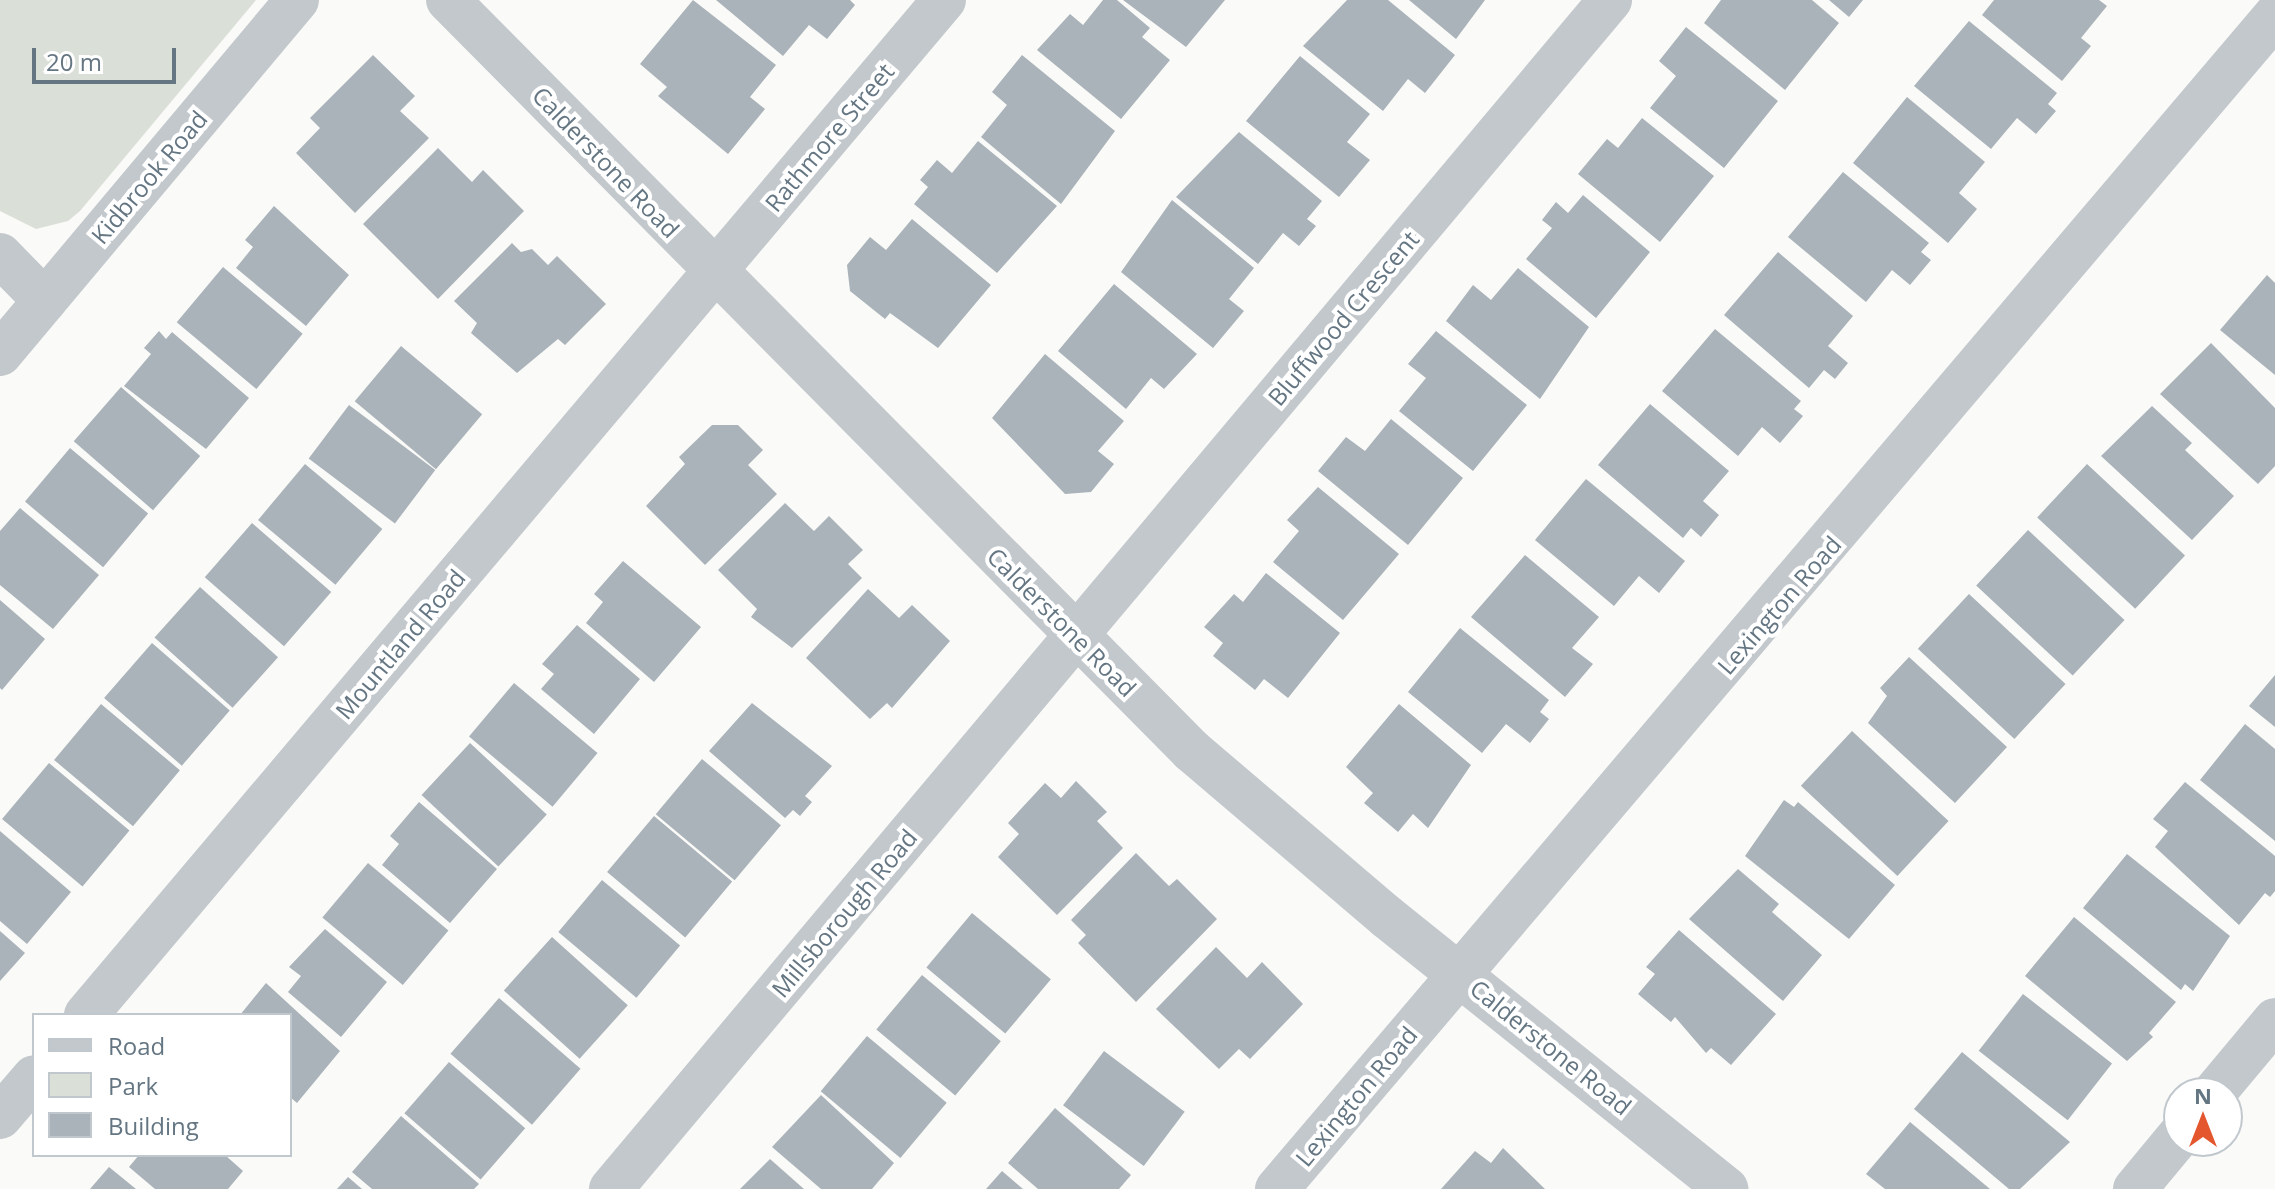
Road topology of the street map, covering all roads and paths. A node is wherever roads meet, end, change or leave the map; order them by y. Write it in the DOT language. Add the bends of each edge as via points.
graph roads {
  1 [pos="297,0"];
  2 [pos="448,0"];
  3 [pos="944,0"];
  4 [pos="1610,0"];
  5 [pos="2275,16"];
  6 [pos="0,255"];
  7 [pos="714,273"];
  8 [pos="45,301"];
  9 [pos="0,354"];
  10 [pos="1076,637"];
  11 [pos="1459,974"];
  12 [pos="88,1013"];
  13 [pos="2275,1020"];
  14 [pos="2227,1077"];
  15 [pos="32,1079"];
  16 [pos="0,1117"];
  17 [pos="2163,1155"];
  18 [pos="611,1189"];
  19 [pos="1277,1189"];
  20 [pos="1726,1189"];
  21 [pos="2135,1189"];
  1 -- 8 [label="street, Kidbrook Road"];
  2 -- 7 [label="street, Calderstone Road"];
  3 -- 7 [label="street, Rathmore Street"];
  4 -- 10 [label="street, Bluffwood Crescent"];
  5 -- 11 [label="street, Lexington Road" via="1790,594"];
  6 -- 8 [label="street"];
  7 -- 10 [label="street, Calderstone Road"];
  7 -- 12 [label="street, Mountland Road"];
  8 -- 9 [label="street, Kidbrook Road"];
  10 -- 11 [label="street, Calderstone Road" via="1242,796"];
  10 -- 18 [label="street, Millsborough Road"];
  11 -- 19 [label="street, Lexington Road"];
  11 -- 20 [label="street, Calderstone Road"];
  13 -- 14 [label="street"];
  15 -- 16 [label="street"];
  17 -- 21 [label="street"];
}
